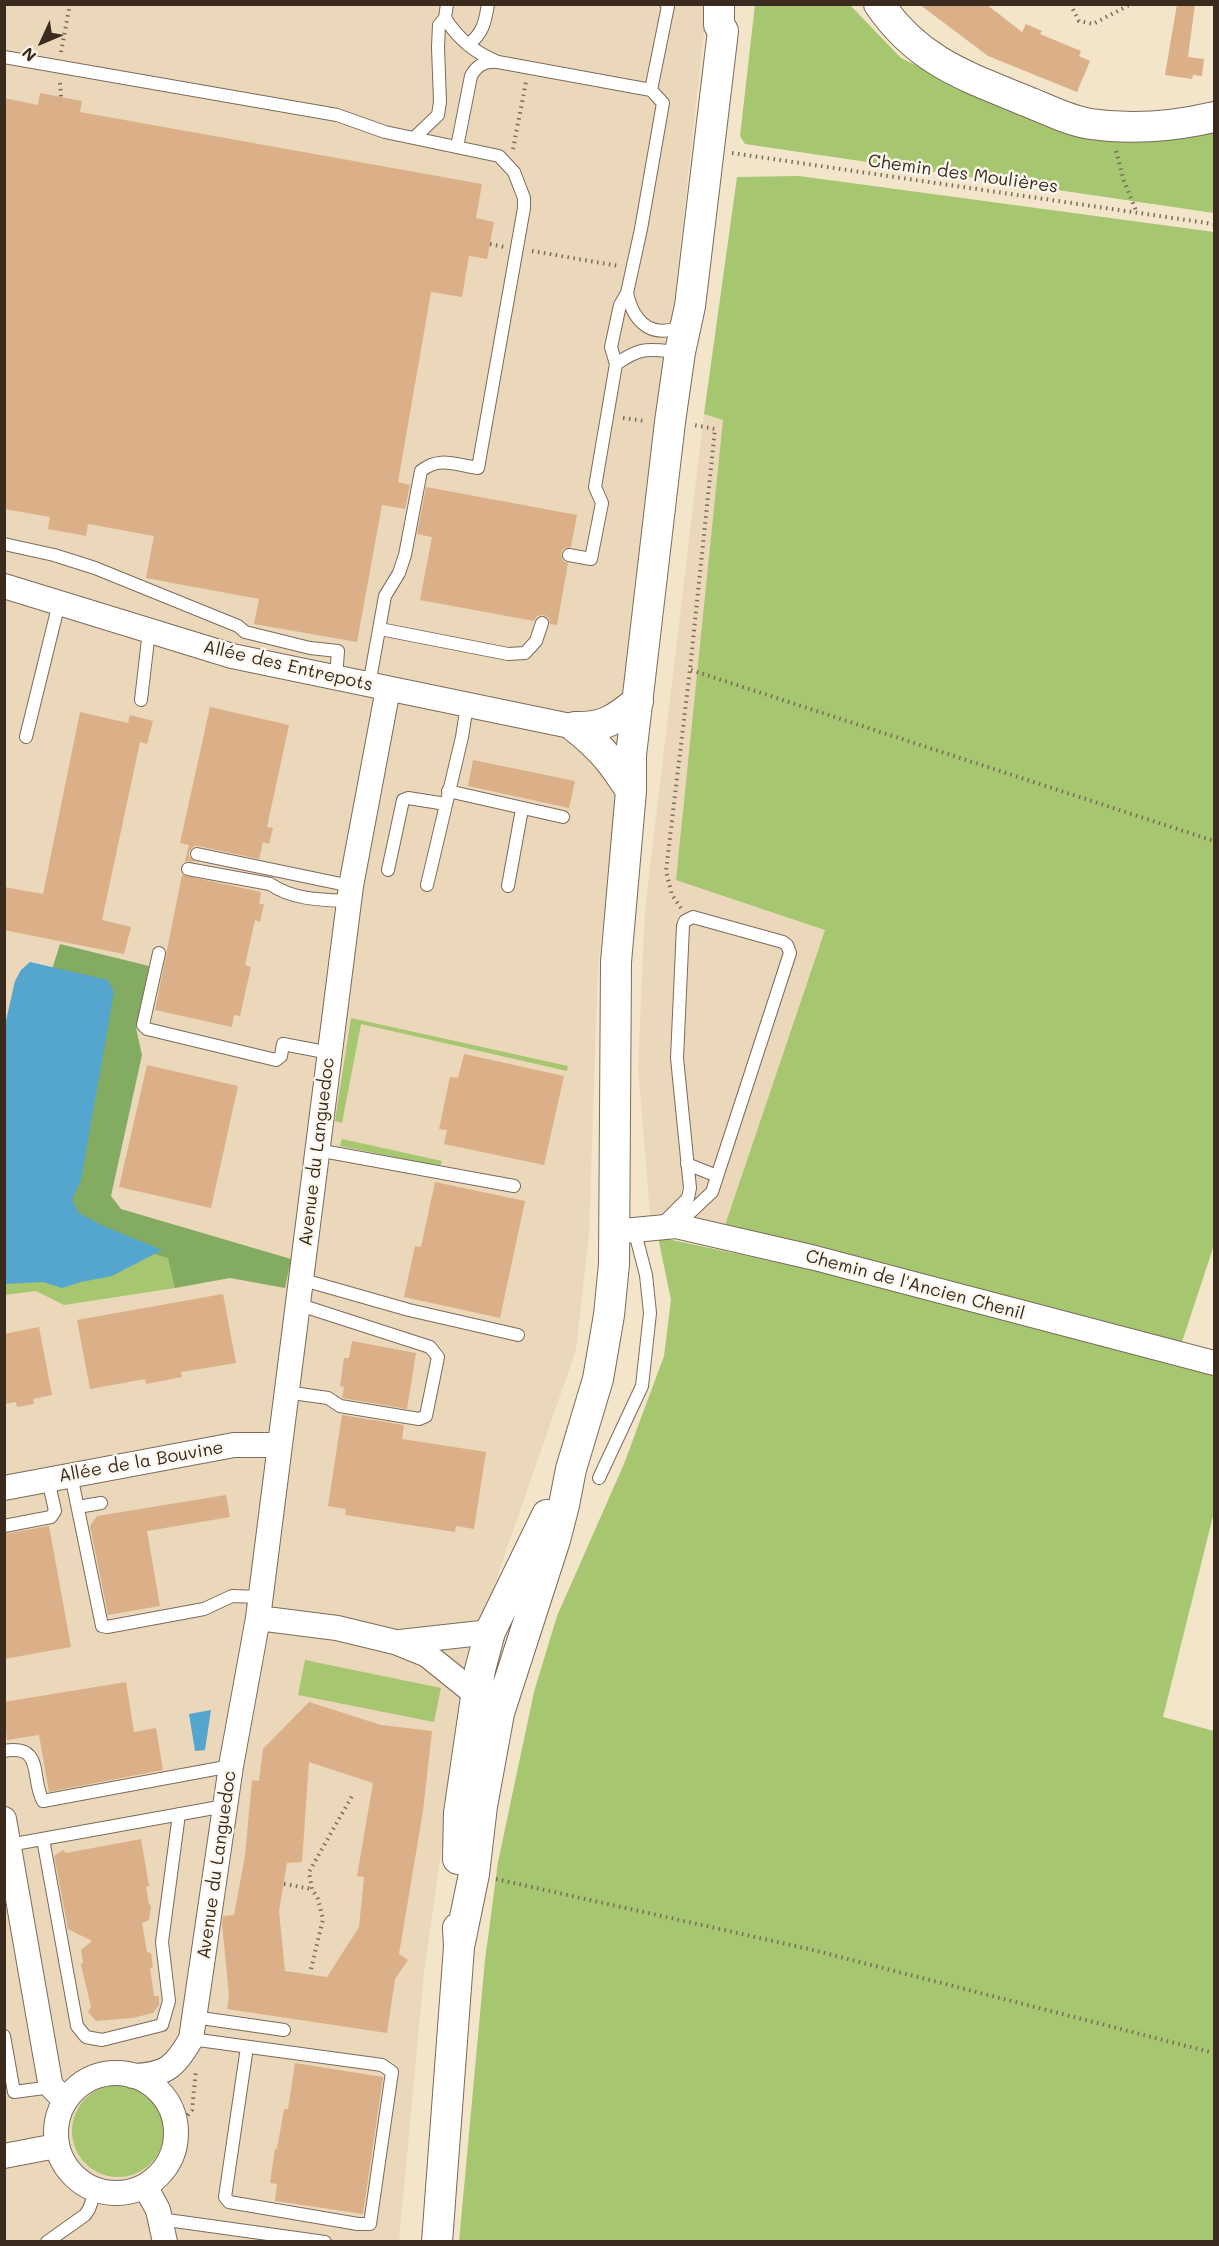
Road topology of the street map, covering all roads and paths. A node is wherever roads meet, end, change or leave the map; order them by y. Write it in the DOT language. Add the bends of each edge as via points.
graph roads {
  1 [pos="447,4"];
  2 [pos="488,4"];
  3 [pos="666,4"];
  4 [pos="737,4"];
  5 [pos="879,4"];
  6 [pos="1070,4"];
  7 [pos="1131,4"];
  8 [pos="445,18"];
  9 [pos="721,18"];
  10 [pos="468,45"];
  11 [pos="4,57"];
  12 [pos="498,62"];
  13 [pos="529,68"];
  14 [pos="651,90"];
  15 [pos="1215,117"];
  16 [pos="1117,126"];
  17 [pos="414,138"];
  18 [pos="457,147"];
  19 [pos="708,150"];
  20 [pos="509,167"];
  21 [pos="1137,213"];
  22 [pos="1215,224"];
  23 [pos="490,244"];
  24 [pos="518,249"];
  25 [pos="632,268"];
  26 [pos="627,293"];
  27 [pos="688,329"];
  28 [pos="616,364"];
  29 [pos="608,412"];
  30 [pos="679,423"];
  31 [pos="4,544"];
  32 [pos="569,555"];
  33 [pos="4,586"];
  34 [pos="59,603"];
  35 [pos="542,623"];
  36 [pos="380,629"];
  37 [pos="149,631"];
  38 [pos="690,669"];
  39 [pos="336,678"];
  40 [pos="379,687"];
  41 [pos="141,700"];
  42 [pos="638,701"];
  43 [pos="467,705"];
  44 [pos="585,728"];
  45 [pos="26,737"];
  46 [pos="631,773"];
  47 [pos="447,798"];
  48 [pos="522,809"];
  49 [pos="563,817"];
  50 [pos="1215,841"];
  51 [pos="197,854"];
  52 [pos="188,868"];
  53 [pos="388,870"];
  54 [pos="427,885"];
  55 [pos="507,886"];
  56 [pos="350,893"];
  57 [pos="689,918"];
  58 [pos="159,953"];
  59 [pos="330,1053"];
  60 [pos="317,1150"];
  61 [pos="687,1164"];
  62 [pos="717,1176"];
  63 [pos="514,1186"];
  64 [pos="668,1226"];
  65 [pos="624,1231"];
  66 [pos="300,1279"];
  67 [pos="297,1304"];
  68 [pos="518,1335"];
  69 [pos="1215,1363"];
  70 [pos="285,1392"];
  71 [pos="278,1445"];
  72 [pos="571,1469"];
  73 [pos="60,1477"];
  74 [pos="600,1478"];
  75 [pos="4,1488"];
  76 [pos="102,1503"];
  77 [pos="78,1507"];
  78 [pos="4,1526"];
  79 [pos="259,1608"];
  80 [pos="490,1632"];
  81 [pos="521,1641"];
  82 [pos="395,1642"];
  83 [pos="491,1670"];
  84 [pos="477,1696"];
  85 [pos="5,1750"];
  86 [pos="231,1766"];
  87 [pos="352,1796"];
  88 [pos="225,1806"];
  89 [pos="482,1806"];
  90 [pos="179,1815"];
  91 [pos="4,1819"];
  92 [pos="43,1839"];
  93 [pos="9,1845"];
  94 [pos="474,1874"];
  95 [pos="284,1884"];
  96 [pos="312,1889"];
  97 [pos="11,1895"];
  98 [pos="459,1947"];
  99 [pos="311,1969"];
  100 [pos="193,2028"];
  101 [pos="284,2030"];
  102 [pos="4,2036"];
  103 [pos="248,2047"];
  104 [pos="1215,2053"];
  105 [pos="133,2076"];
  106 [pos="58,2094"];
  107 [pos="176,2129"];
  108 [pos="56,2146"];
  109 [pos="4,2156"];
  110 [pos="145,2186"];
  111 [pos="96,2190"];
  112 [pos="162,2230"];
  113 [pos="47,2241"];
  114 [pos="325,2241"];
  115 [pos="437,2241"];
  1 -- 8 [label="lane"];
  2 -- 10 [label="lane" via="484,28"];
  3 -- 14 [label="lane"];
  4 -- 9 [label="street" via="732,25"];
  5 -- 16 [label="street" via="907,38 955,72 1078,122"];
  6 -- 7 [label="path" via="1079,21 1093,24"];
  8 -- 10 [label="lane"];
  8 -- 17 [label="lane" via="440,25 438,47 438,115"];
  9 -- 19 [label="street"];
  10 -- 12 [label="lane"];
  11 -- 17 [label="lane" via="337,116"];
  12 -- 13 [label="lane"];
  12 -- 18 [label="lane" via="482,64 471,76"];
  13 -- 14 [label="lane"];
  13 -- 20 [label="path"];
  14 -- 25 [label="lane" via="663,104"];
  15 -- 16 [label="street" via="1172,124"];
  16 -- 21 [label="path" via="1115,149"];
  17 -- 18 [label="lane"];
  18 -- 20 [label="lane" via="499,156"];
  19 -- 21 [label="path, Chemin des Moulières"];
  19 -- 27 [label="street"];
  20 -- 24 [label="lane" via="524,198"];
  21 -- 22 [label="path, Chemin des Moulières"];
  23 -- 24 [label="path"];
  24 -- 25 [label="path"];
  24 -- 36 [label="lane" via="478,468 438,462 421,471 405,555 385,596"];
  25 -- 26 [label="lane"];
  26 -- 27 [label="lane" via="631,309 647,327"];
  26 -- 28 [label="lane" via="620,305 611,347"];
  27 -- 28 [label="lane"];
  27 -- 30 [label="street"];
  27 -- 30 [label="street" via="700,329"];
  28 -- 29 [label="lane"];
  29 -- 30 [label="path" via="629,419"];
  29 -- 32 [label="lane" via="595,487 603,503 591,559"];
  30 -- 38 [label="path" via="714,429"];
  30 -- 42 [label="street"];
  30 -- 46 [label="street" via="648,762"];
  31 -- 39 [label="lane" via="95,568 245,632 338,651"];
  33 -- 34 [label="street, Allée des Entrepots"];
  34 -- 37 [label="street, Allée des Entrepots"];
  34 -- 45 [label="lane"];
  35 -- 36 [label="lane" via="537,641 525,653 508,654"];
  36 -- 40 [label="lane"];
  37 -- 39 [label="street, Allée des Entrepots" via="232,656"];
  37 -- 41 [label="lane"];
  38 -- 50 [label="path"];
  38 -- 57 [label="path" via="666,871 672,895"];
  39 -- 40 [label="street, Allée des Entrepots"];
  40 -- 43 [label="street, Allée des Entrepots"];
  40 -- 56 [label="street, Avenue du Languedoc"];
  42 -- 44 [label="street" via="618,717"];
  42 -- 46 [label="street"];
  43 -- 44 [label="street, Allée des Entrepots"];
  43 -- 47 [label="lane"];
  44 -- 46 [label="street" via="608,733"];
  46 -- 65 [label="street" via="616,962"];
  47 -- 48 [label="lane"];
  47 -- 53 [label="lane" via="403,800"];
  47 -- 54 [label="lane"];
  48 -- 49 [label="lane"];
  48 -- 55 [label="lane"];
  51 -- 56 [label="lane"];
  52 -- 56 [label="lane" via="270,884 308,899"];
  56 -- 59 [label="street, Avenue du Languedoc"];
  57 -- 61 [label="lane" via="683,926 677,1058"];
  57 -- 62 [label="lane" via="783,942 790,952"];
  58 -- 59 [label="lane" via="143,1025 147,1029 276,1060 281,1056 282,1044"];
  59 -- 60 [label="street, Avenue du Languedoc"];
  60 -- 63 [label="lane"];
  60 -- 66 [label="street, Avenue du Languedoc"];
  61 -- 62 [label="lane"];
  61 -- 64 [label="lane" via="688,1197"];
  62 -- 64 [label="lane" via="710,1196"];
  64 -- 65 [label="street, Chemin de l'Ancien Chenil"];
  64 -- 69 [label="street, Chemin de l'Ancien Chenil" via="815,1258"];
  65 -- 72 [label="street" via="614,1264 598,1379"];
  65 -- 74 [label="lane" via="645,1275 650,1313 642,1386"];
  66 -- 67 [label="street, Avenue du Languedoc"];
  66 -- 68 [label="lane"];
  67 -- 70 [label="street, Avenue du Languedoc"];
  67 -- 70 [label="lane" via="430,1347 438,1357 426,1416 419,1419"];
  70 -- 71 [label="street, Avenue du Languedoc"];
  71 -- 73 [label="street, Allée de la Bouvine" via="234,1445"];
  71 -- 79 [label="street, Avenue du Languedoc"];
  72 -- 80 [label="street"];
  72 -- 81 [label="street" via="555,1540"];
  73 -- 75 [label="street, Allée de la Bouvine"];
  73 -- 77 [label="lane"];
  73 -- 78 [label="lane" via="51,1517"];
  76 -- 77 [label="lane"];
  77 -- 79 [label="lane" via="102,1626 204,1609 232,1596"];
  79 -- 82 [label="street"];
  79 -- 86 [label="street, Avenue du Languedoc"];
  80 -- 82 [label="street"];
  80 -- 83 [label="street"];
  80 -- 84 [label="street"];
  81 -- 83 [label="street"];
  81 -- 89 [label="street" via="499,1713"];
  82 -- 84 [label="street" via="427,1655"];
  83 -- 84 [label="street"];
  83 -- 89 [label="street" via="494,1698 478,1772"];
  84 -- 98 [label="street" via="459,1814"];
  85 -- 86 [label="lane" via="21,1750 33,1760 44,1801"];
  86 -- 88 [label="street, Avenue du Languedoc"];
  87 -- 96 [label="path" via="309,1872"];
  88 -- 90 [label="lane"];
  88 -- 100 [label="street, Avenue du Languedoc"];
  89 -- 94 [label="street"];
  90 -- 92 [label="lane"];
  90 -- 92 [label="lane" via="162,1942 169,2001 165,2019 162,2025 102,2040 86,2037 77,2026"];
  91 -- 93 [label="street"];
  92 -- 93 [label="lane"];
  93 -- 97 [label="street"];
  94 -- 98 [label="street"];
  94 -- 104 [label="path" via="809,1949"];
  95 -- 96 [label="path"];
  96 -- 99 [label="path" via="323,1919"];
  97 -- 106 [label="street"];
  98 -- 115 [label="street"];
  100 -- 101 [label="lane"];
  100 -- 103 [label="lane"];
  100 -- 105 [label="street, Avenue du Languedoc" via="179,2060 162,2073"];
  100 -- 107 [label="path" via="198,2053 192,2110"];
  102 -- 106 [label="lane" via="14,2092"];
  103 -- 103 [label="lane" via="382,2065 392,2072 370,2224 229,2202 225,2197"];
  105 -- 106 [label="street" via="114,2073 95,2077"];
  105 -- 107 [label="street" via="164,2097"];
  106 -- 108 [label="street"];
  107 -- 110 [label="street" via="168,2162"];
  108 -- 109 [label="street"];
  108 -- 111 [label="street" via="72,2174"];
  110 -- 111 [label="street" via="121,2193"];
  110 -- 112 [label="street" via="159,2210"];
  111 -- 113 [label="lane" via="85,2214"];
  112 -- 114 [label="lane"];
}
